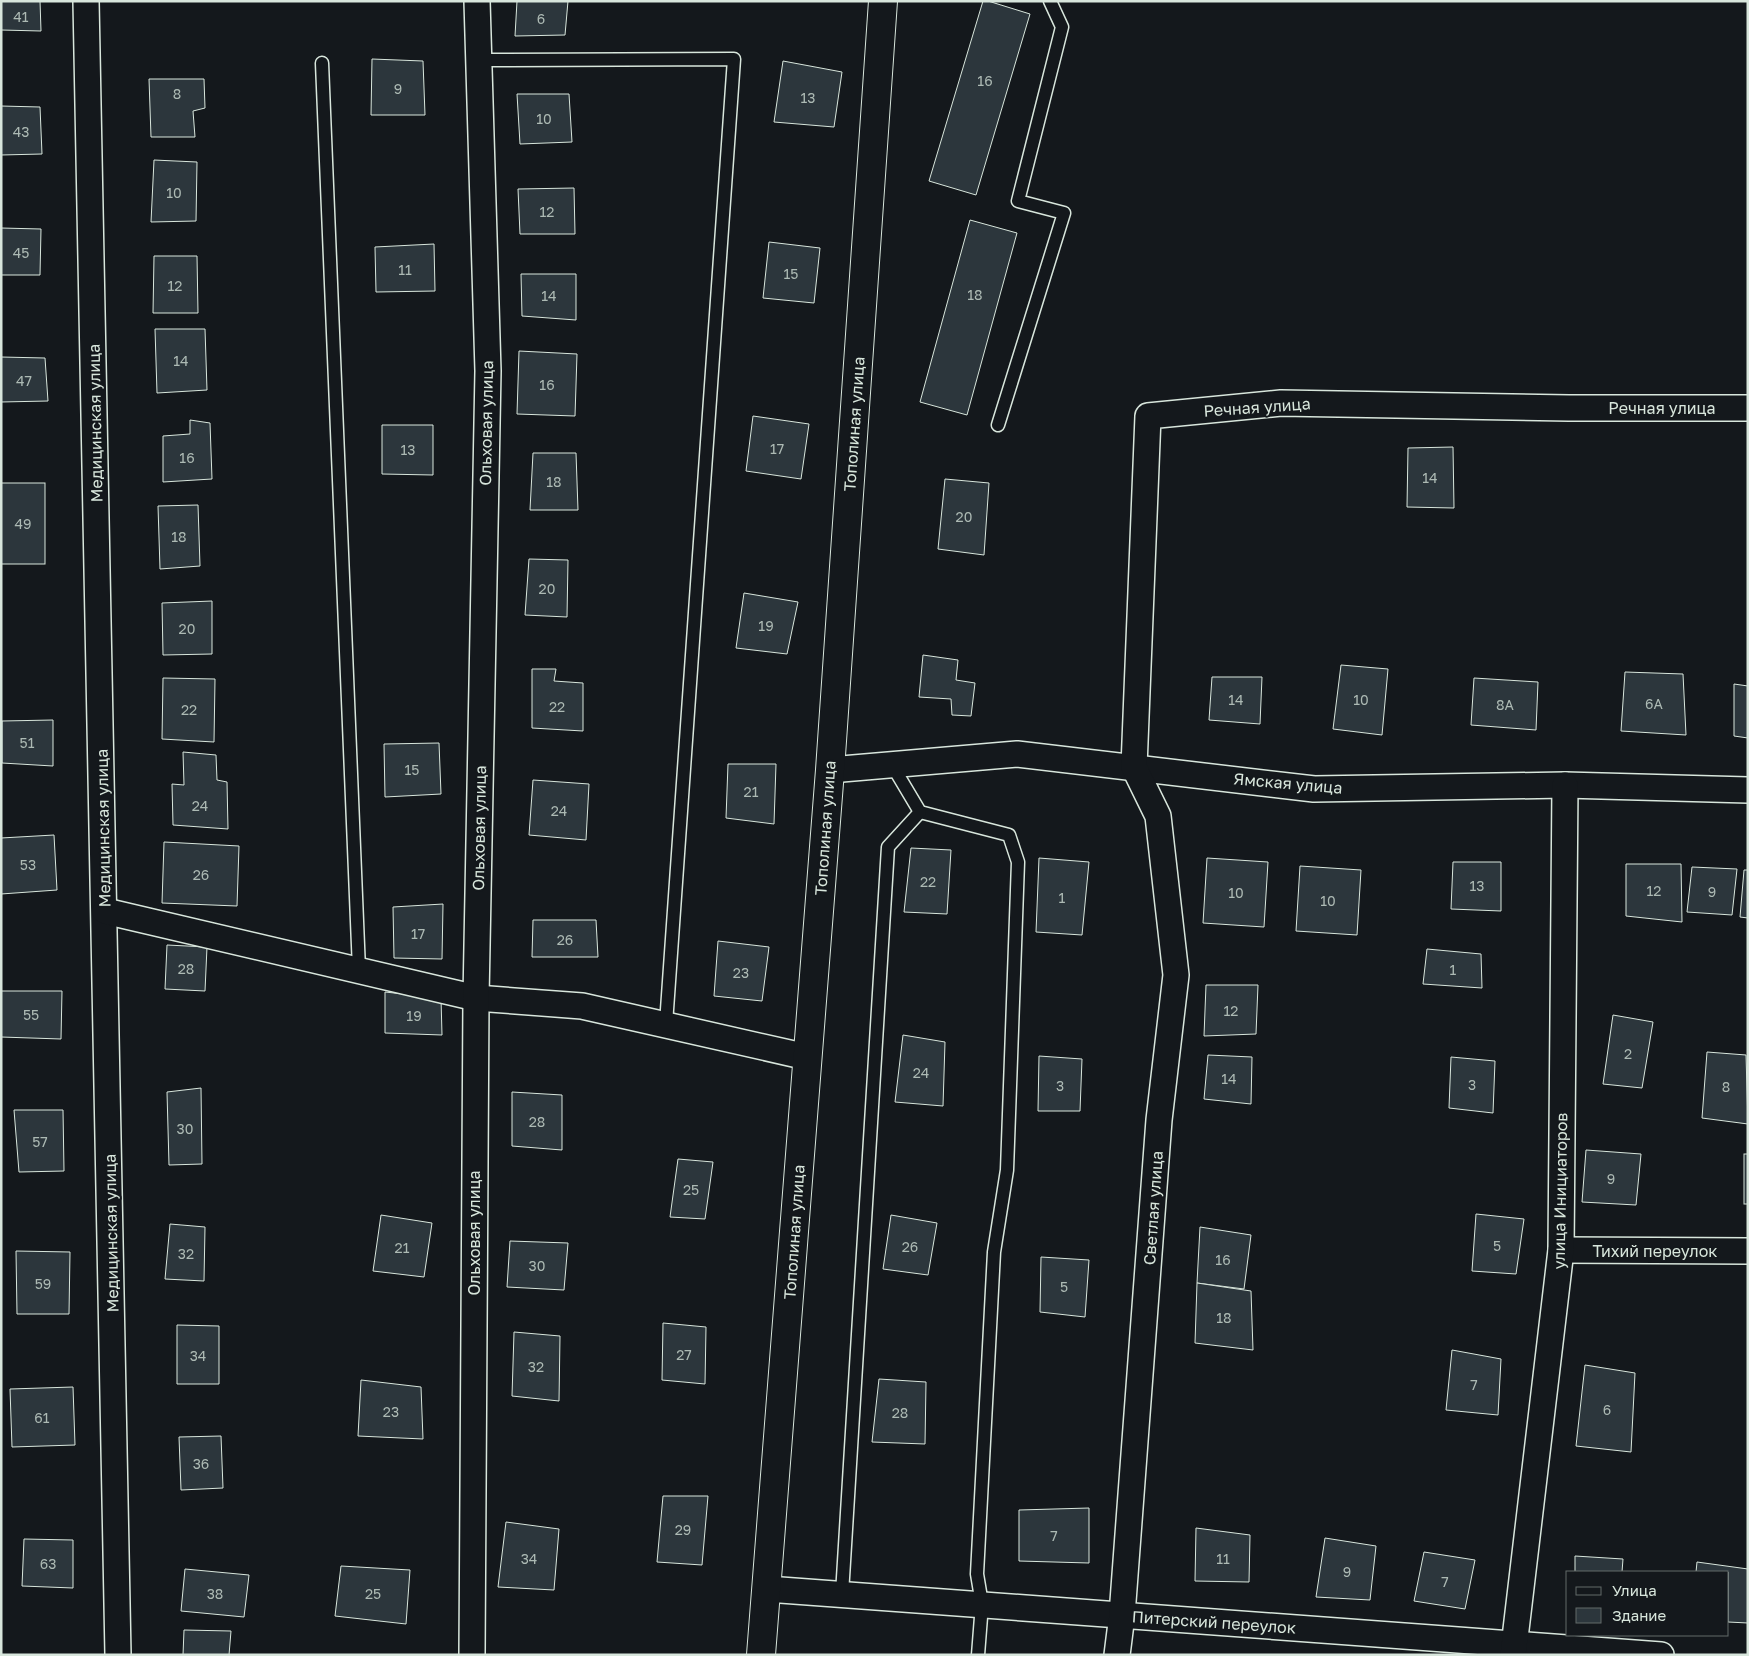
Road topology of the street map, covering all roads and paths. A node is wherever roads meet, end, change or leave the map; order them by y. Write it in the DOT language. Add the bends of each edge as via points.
graph roads {
  1 [pos="86,1"];
  2 [pos="477,1"];
  3 [pos="883,1"];
  4 [pos="1050,1"];
  5 [pos="478,60"];
  6 [pos="322,63"];
  7 [pos="1748,408"];
  8 [pos="998,425"];
  9 [pos="892,765"];
  10 [pos="1134,767"];
  11 [pos="830,770"];
  12 [pos="1565,785"];
  13 [pos="1748,790"];
  14 [pos="920,812"];
  15 [pos="105,911"];
  16 [pos="359,970"];
  17 [pos="476,998"];
  18 [pos="666,1024"];
  19 [pos="807,1056"];
  20 [pos="1562,1250"];
  21 [pos="1748,1251"];
  22 [pos="766,1589"];
  23 [pos="842,1594"];
  24 [pos="982,1604"];
  25 [pos="1122,1615"];
  26 [pos="1514,1649"];
  27 [pos="118,1655"];
  28 [pos="472,1655"];
  29 [pos="761,1655"];
  30 [pos="978,1655"];
  31 [pos="1117,1655"];
  32 [pos="1661,1655"];
  1 -- 15 [label="street, Медицинская улица"];
  2 -- 5 [label="street, Ольховая улица"];
  3 -- 11 [label="street, Тополиная улица"];
  4 -- 8 [label="lane" via="1062,27 1018,201 1064,213"];
  5 -- 17 [label="street, Ольховая улица" via="488,371"];
  5 -- 18 [label="lane" via="734,59"];
  6 -- 16 [label="lane"];
  7 -- 10 [label="street, Речная улица" via="1281,403 1148,416"];
  9 -- 10 [label="street, Ямская улица" via="1017,754"];
  9 -- 11 [label="street, Ямская улица"];
  9 -- 14 [label="lane"];
  10 -- 12 [label="street, Ямская улица" via="1314,789"];
  10 -- 25 [label="street, Светлая улица" via="1158,816 1176,975 1159,1120"];
  11 -- 19 [label="street, Тополиная улица"];
  12 -- 13 [label="street, Ямская улица"];
  12 -- 20 [label="street, улица Инициаторов"];
  14 -- 23 [label="lane" via="888,847"];
  14 -- 24 [label="lane" via="1009,835 1018,862 1007,1170 994,1252 977,1574"];
  15 -- 16 [label="street"];
  15 -- 27 [label="street, Медицинская улица"];
  16 -- 17 [label="street"];
  17 -- 18 [label="street" via="582,1006"];
  17 -- 28 [label="street, Ольховая улица"];
  18 -- 19 [label="street"];
  19 -- 22 [label="street, Тополиная улица"];
  20 -- 21 [label="street, Тихий переулок"];
  20 -- 26 [label="street, улица Инициаторов"];
  22 -- 23 [label="street, Питерский переулок"];
  22 -- 29 [label="street, Тополиная улица"];
  23 -- 24 [label="street, Питерский переулок"];
  24 -- 25 [label="street, Питерский переулок"];
  24 -- 30 [label="lane"];
  25 -- 26 [label="street, Питерский переулок"];
  25 -- 31 [label="street, Светлая улица"];
  26 -- 32 [label="street, Питерский переулок"];
}
